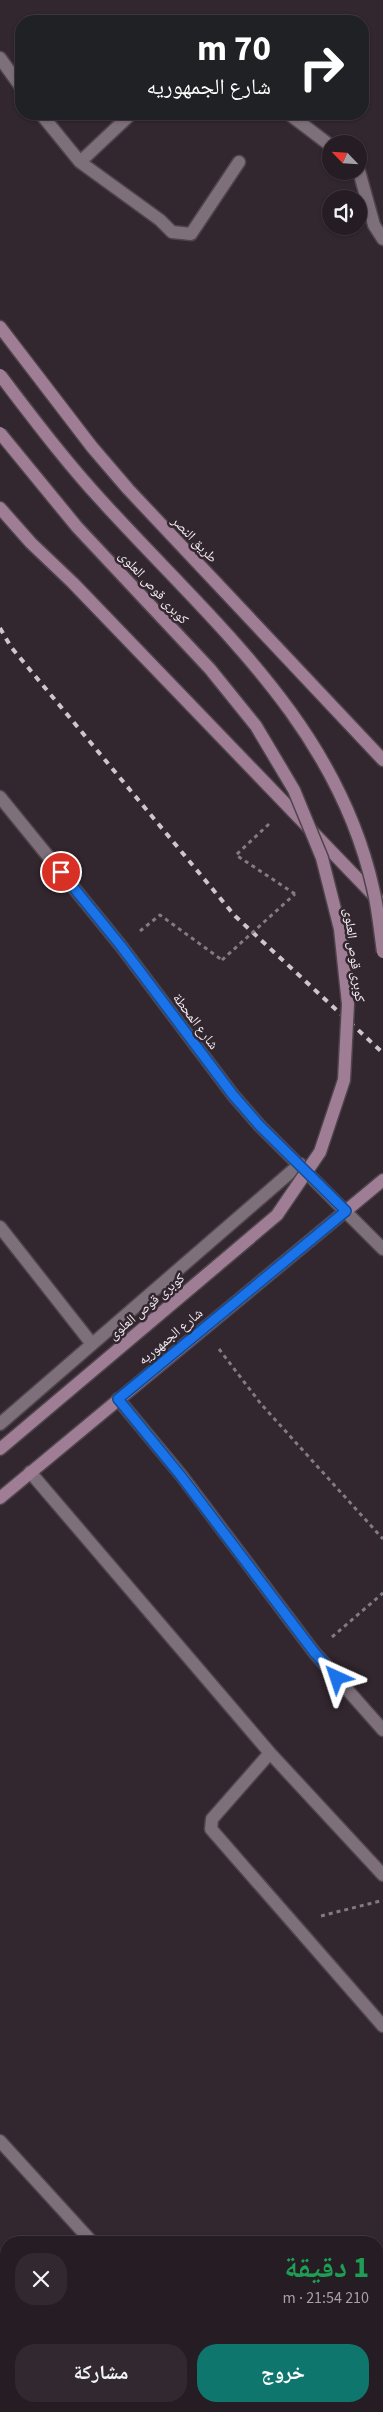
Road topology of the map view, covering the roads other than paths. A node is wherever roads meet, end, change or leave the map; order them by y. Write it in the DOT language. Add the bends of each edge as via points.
graph roads {
  1 [pos="0,58"];
  2 [pos="15,79"];
  3 [pos="46,120"];
  4 [pos="125,120"];
  5 [pos="297,120"];
  6 [pos="322,139"];
  7 [pos="80,162"];
  8 [pos="239,162"];
  9 [pos="362,180"];
  10 [pos="383,239"];
  11 [pos="0,327"];
  12 [pos="0,375"];
  13 [pos="0,433"];
  14 [pos="0,508"];
  15 [pos="383,760"];
  16 [pos="0,797"];
  17 [pos="383,905"];
  18 [pos="383,952"];
  19 [pos="300,1164"];
  20 [pos="383,1180"];
  21 [pos="346,1211"];
  22 [pos="0,1227"];
  23 [pos="383,1249"];
  24 [pos="92,1344"];
  25 [pos="118,1399"];
  26 [pos="0,1424"];
  27 [pos="0,1449"];
  28 [pos="30,1472"];
  29 [pos="0,1498"];
  30 [pos="383,1730"];
  31 [pos="270,1753"];
  32 [pos="383,1875"];
  33 [pos="383,2026"];
  34 [pos="0,2141"];
  35 [pos="87,2236"];
  1 -- 2 [label="street"];
  3 -- 7 [label="street"];
  4 -- 7 [label="street"];
  5 -- 6 [label="street"];
  7 -- 8 [label="street" via="172,232 191,234"];
  9 -- 10 [label="street" via="374,225"];
  11 -- 15 [label="street, طريق النصر" via="128,489"];
  12 -- 18 [label="street, كوبرى قوص العلوى, bridge" via="101,501 243,651 287,704 324,761 352,823 373,888"];
  13 -- 27 [label="street, كوبرى قوص العلوى, bridge" via="77,527 210,669 256,726 294,790 322,858 340,929 348,1004 344,1080 320,1152 277,1215"];
  14 -- 17 [label="street"];
  16 -- 19 [label="street, شارع المحطة" via="121,946 233,1095"];
  19 -- 21 [label="street, شارع المحطة"];
  19 -- 24 [label="street"];
  20 -- 21 [label="street, شارع الجمهوريه"];
  21 -- 23 [label="street, شارع المحطة"];
  21 -- 25 [label="street, شارع الجمهوريه"];
  22 -- 24 [label="street"];
  24 -- 26 [label="street"];
  25 -- 28 [label="street, شارع الجمهوريه"];
  25 -- 30 [label="street" via="181,1476 314,1652"];
  28 -- 29 [label="street, شارع الجمهوريه"];
  28 -- 31 [label="street"];
  31 -- 32 [label="street"];
  31 -- 33 [label="street" via="212,1819 211,1829"];
  34 -- 35 [label="street"];
}
